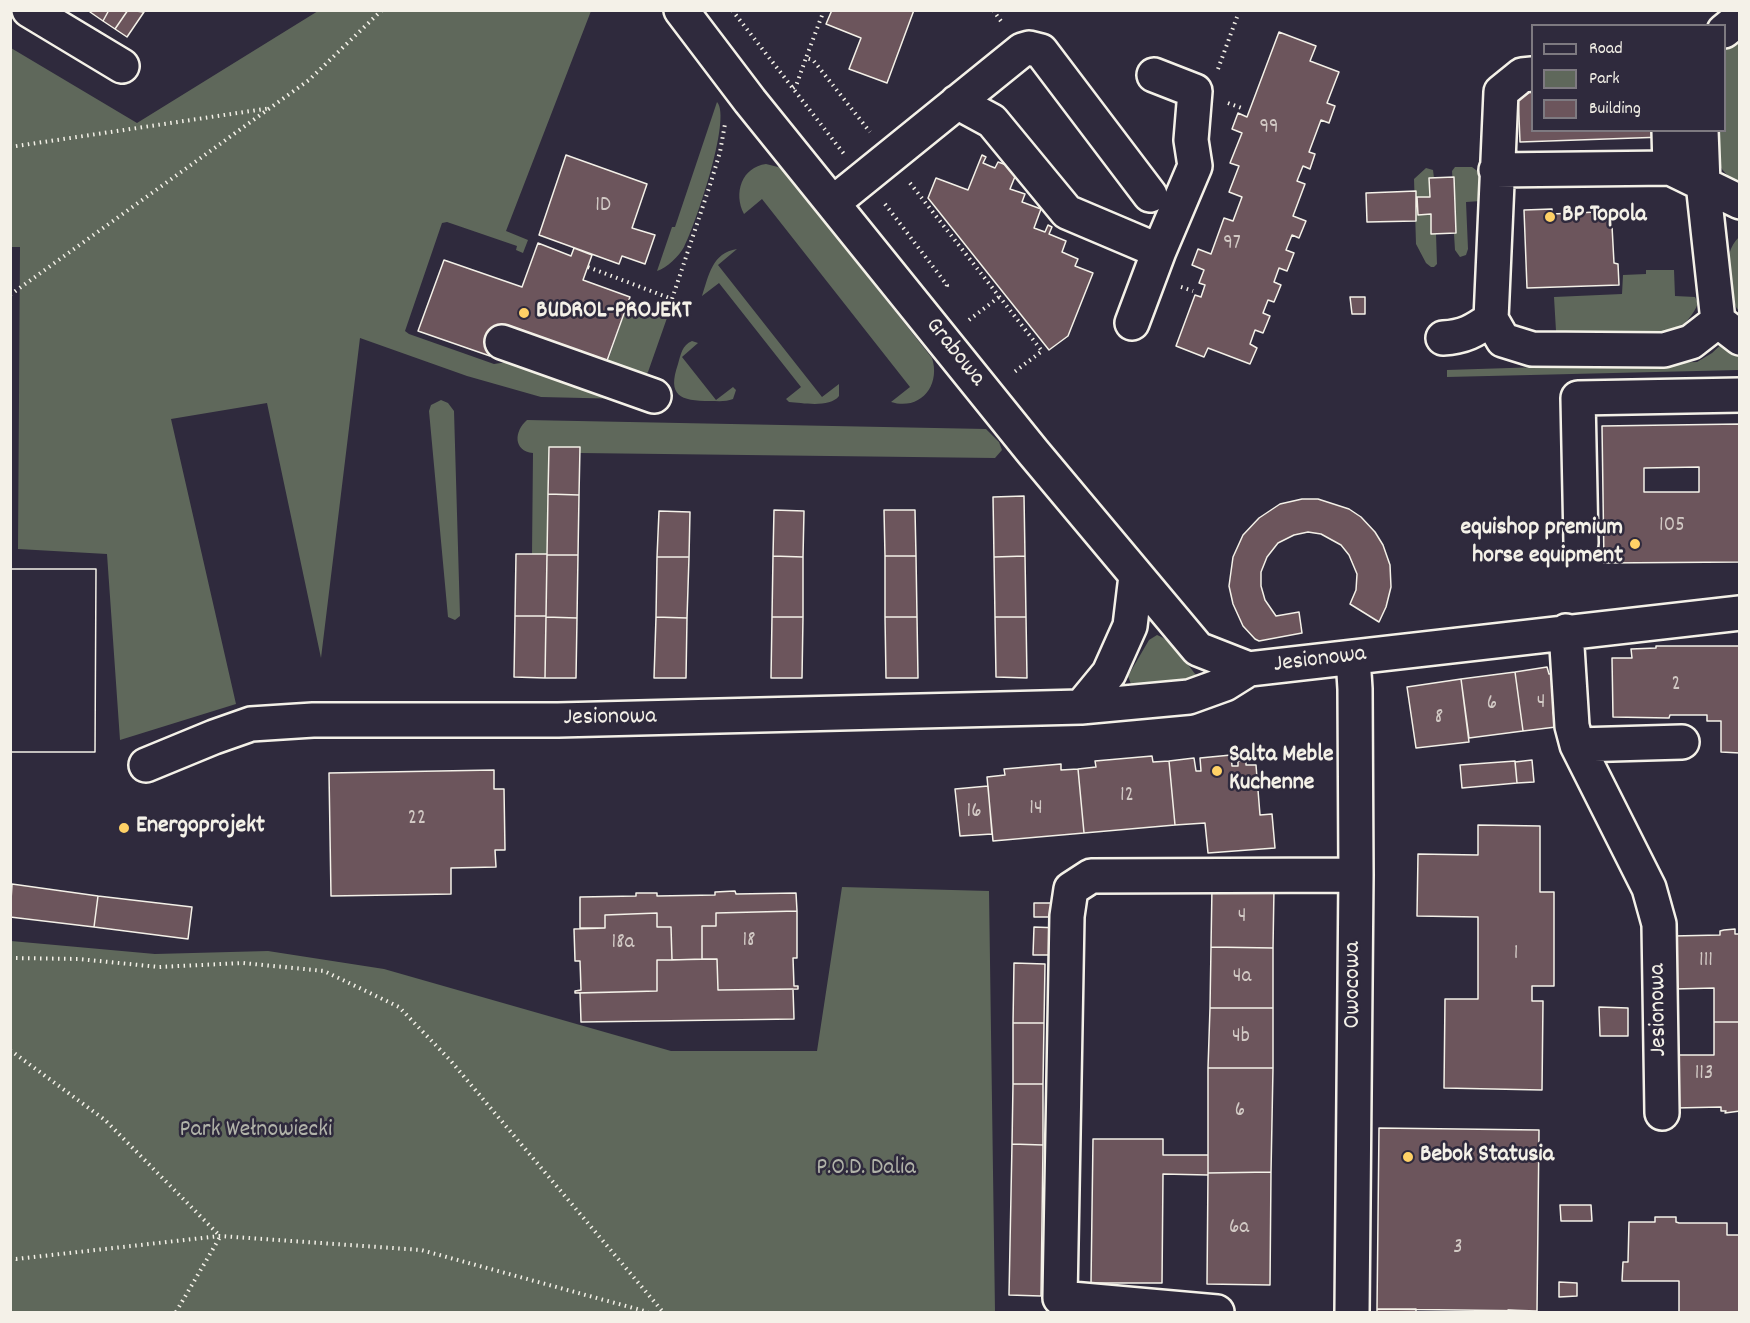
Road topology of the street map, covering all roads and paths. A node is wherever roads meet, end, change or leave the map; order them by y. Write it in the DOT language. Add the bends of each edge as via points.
graph roads {
  1 [pos="29,10"];
  2 [pos="382,10"];
  3 [pos="681,10"];
  4 [pos="824,10"];
  5 [pos="1740,18"];
  6 [pos="1726,30"];
  7 [pos="806,58"];
  8 [pos="123,66"];
  9 [pos="1531,74"];
  10 [pos="1154,75"];
  11 [pos="793,88"];
  12 [pos="957,102"];
  13 [pos="271,108"];
  14 [pos="725,121"];
  15 [pos="1669,132"];
  16 [pos="1701,132"];
  17 [pos="10,147"];
  18 [pos="889,157"];
  19 [pos="1670,168"];
  20 [pos="1496,170"];
  21 [pos="1703,183"];
  22 [pos="1150,195"];
  23 [pos="1740,202"];
  24 [pos="833,203"];
  25 [pos="1159,251"];
  26 [pos="588,267"];
  27 [pos="10,295"];
  28 [pos="999,297"];
  29 [pos="1491,319"];
  30 [pos="965,323"];
  31 [pos="1132,323"];
  32 [pos="1729,330"];
  33 [pos="1443,338"];
  34 [pos="502,342"];
  35 [pos="1009,377"];
  36 [pos="1740,394"];
  37 [pos="654,396"];
  38 [pos="1581,543"];
  39 [pos="1136,576"];
  40 [pos="1740,613"];
  41 [pos="1566,631"];
  42 [pos="1353,657"];
  43 [pos="1249,669"];
  44 [pos="1081,707"];
  45 [pos="1682,742"];
  46 [pos="1577,745"];
  47 [pos="146,765"];
  48 [pos="1356,875"];
  49 [pos="10,958"];
  50 [pos="10,1050"];
  51 [pos="1662,1113"];
  52 [pos="220,1236"];
  53 [pos="10,1258"];
  54 [pos="176,1312"];
  55 [pos="648,1312"];
  56 [pos="663,1312"];
  57 [pos="1217,1312"];
  58 [pos="1352,1312"];
  1 -- 8 [label="street"];
  2 -- 13 [label="path" via="309,80"];
  3 -- 24 [label="street, Grabowa"];
  4 -- 7 [label="path"];
  5 -- 6 [label="street"];
  7 -- 11 [label="path"];
  7 -- 18 [label="path" via="813,60"];
  9 -- 20 [label="street" via="1522,75 1501,92"];
  10 -- 25 [label="street" via="1195,91 1191,140 1195,166"];
  12 -- 18 [label="street"];
  12 -- 22 [label="street" via="1022,50 1041,51"];
  12 -- 25 [label="street" via="992,121 1067,212"];
  13 -- 17 [label="path"];
  13 -- 27 [label="path"];
  14 -- 26 [label="path" via="720,152 672,298"];
  15 -- 19 [label="street"];
  16 -- 21 [label="street"];
  18 -- 24 [label="street"];
  18 -- 28 [label="path"];
  19 -- 20 [label="street"];
  19 -- 21 [label="street"];
  20 -- 29 [label="street"];
  21 -- 23 [label="street"];
  21 -- 32 [label="street"];
  24 -- 39 [label="street, Grabowa"];
  25 -- 31 [label="street"];
  28 -- 30 [label="path"];
  28 -- 35 [label="path" via="1042,351"];
  29 -- 32 [label="street" via="1503,340 1532,349 1664,350"];
  29 -- 33 [label="street" via="1459,338"];
  34 -- 37 [label="street"];
  36 -- 38 [label="street" via="1578,398"];
  39 -- 43 [label="street, Grabowa" via="1198,649"];
  39 -- 44 [label="street" via="1130,626 1109,673"];
  40 -- 41 [label="street, Jesionowa"];
  41 -- 42 [label="street, Jesionowa"];
  41 -- 46 [label="street, Jesionowa" via="1572,726"];
  42 -- 43 [label="street, Jesionowa"];
  42 -- 48 [label="street, Owocowa"];
  43 -- 44 [label="street, Jesionowa" via="1225,684 1189,697"];
  44 -- 47 [label="street, Jesionowa" via="558,720 313,720 252,724"];
  45 -- 46 [label="street"];
  46 -- 51 [label="street, Jesionowa" via="1649,888 1659,924"];
  48 -- 57 [label="street" via="1090,876 1071,889 1067,916 1060,1298"];
  48 -- 58 [label="street, Owocowa"];
  49 -- 56 [label="path" via="79,959 159,967 243,963 324,971 399,1007 450,1060"];
  50 -- 52 [label="path" via="105,1120"];
  52 -- 53 [label="path"];
  52 -- 54 [label="path"];
  52 -- 55 [label="path" via="421,1250"];
}
